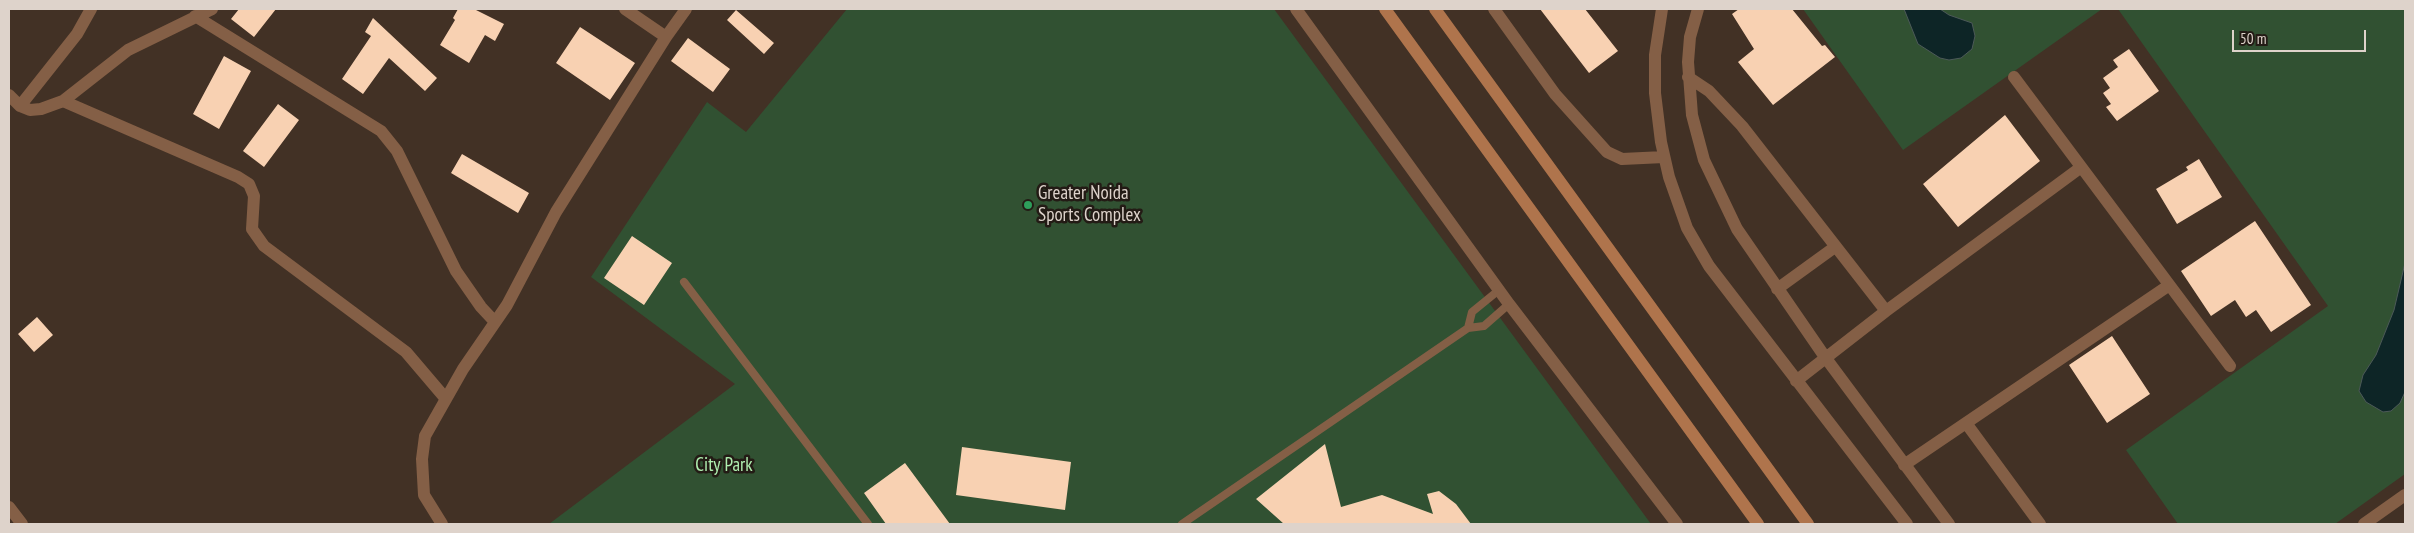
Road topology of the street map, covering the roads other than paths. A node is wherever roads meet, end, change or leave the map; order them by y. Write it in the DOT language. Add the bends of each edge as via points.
graph roads {
  1 [pos="91,9"];
  2 [pos="212,9"];
  3 [pos="625,9"];
  4 [pos="686,9"];
  5 [pos="1296,9"];
  6 [pos="1385,9"];
  7 [pos="1434,9"];
  8 [pos="1494,9"];
  9 [pos="1662,9"];
  10 [pos="1698,9"];
  11 [pos="195,16"];
  12 [pos="666,37"];
  13 [pos="1688,77"];
  14 [pos="2014,77"];
  15 [pos="9,95"];
  16 [pos="62,100"];
  17 [pos="20,106"];
  18 [pos="1664,158"];
  19 [pos="2080,168"];
  20 [pos="1835,246"];
  21 [pos="684,282"];
  22 [pos="2168,286"];
  23 [pos="1777,289"];
  24 [pos="1499,290"];
  25 [pos="1509,304"];
  26 [pos="1886,311"];
  27 [pos="495,322"];
  28 [pos="1468,328"];
  29 [pos="1825,357"];
  30 [pos="2230,366"];
  31 [pos="1796,381"];
  32 [pos="446,399"];
  33 [pos="1966,424"];
  34 [pos="1904,465"];
  35 [pos="2405,495"];
  36 [pos="9,507"];
  37 [pos="22,524"];
  38 [pos="442,524"];
  39 [pos="868,524"];
  40 [pos="1182,524"];
  41 [pos="1677,524"];
  42 [pos="1758,524"];
  43 [pos="1808,524"];
  44 [pos="1907,524"];
  45 [pos="1949,524"];
  46 [pos="2040,524"];
  47 [pos="2364,524"];
  1 -- 17 [label="street" via="76,34"];
  2 -- 11 [label="street"];
  3 -- 12 [label="street"];
  4 -- 12 [label="street"];
  5 -- 24 [label="street"];
  6 -- 42 [label="street"];
  7 -- 43 [label="street"];
  8 -- 18 [label="street" via="1556,94 1607,152 1622,159"];
  9 -- 18 [label="street" via="1655,55 1655,93"];
  10 -- 13 [label="street" via="1690,38"];
  11 -- 16 [label="street" via="128,50"];
  11 -- 27 [label="street" via="381,132 397,150 456,271"];
  12 -- 27 [label="street" via="547,226 522,278"];
  13 -- 20 [label="street" via="1723,103"];
  13 -- 23 [label="street" via="1692,115 1704,160 1737,229"];
  14 -- 19 [label="street"];
  15 -- 17 [label="street"];
  16 -- 17 [label="street" via="41,109 30,110"];
  16 -- 32 [label="street" via="249,184 254,196 252,229 264,246 406,352"];
  18 -- 31 [label="street" via="1687,228 1709,266"];
  19 -- 22 [label="street"];
  19 -- 26 [label="street"];
  20 -- 23 [label="street"];
  20 -- 26 [label="street"];
  21 -- 39 [label="lane"];
  22 -- 30 [label="street"];
  22 -- 33 [label="street"];
  23 -- 29 [label="street"];
  24 -- 25 [label="street"];
  24 -- 28 [label="lane" via="1472,312"];
  25 -- 28 [label="lane" via="1484,326"];
  25 -- 41 [label="street"];
  26 -- 29 [label="street"];
  27 -- 32 [label="street"];
  28 -- 40 [label="lane"];
  29 -- 31 [label="street"];
  29 -- 34 [label="street"];
  31 -- 44 [label="street"];
  32 -- 38 [label="street" via="425,436 422,459 424,495"];
  33 -- 34 [label="street"];
  33 -- 46 [label="street"];
  34 -- 45 [label="street"];
  35 -- 47 [label="street"];
  36 -- 37 [label="street"];
}
